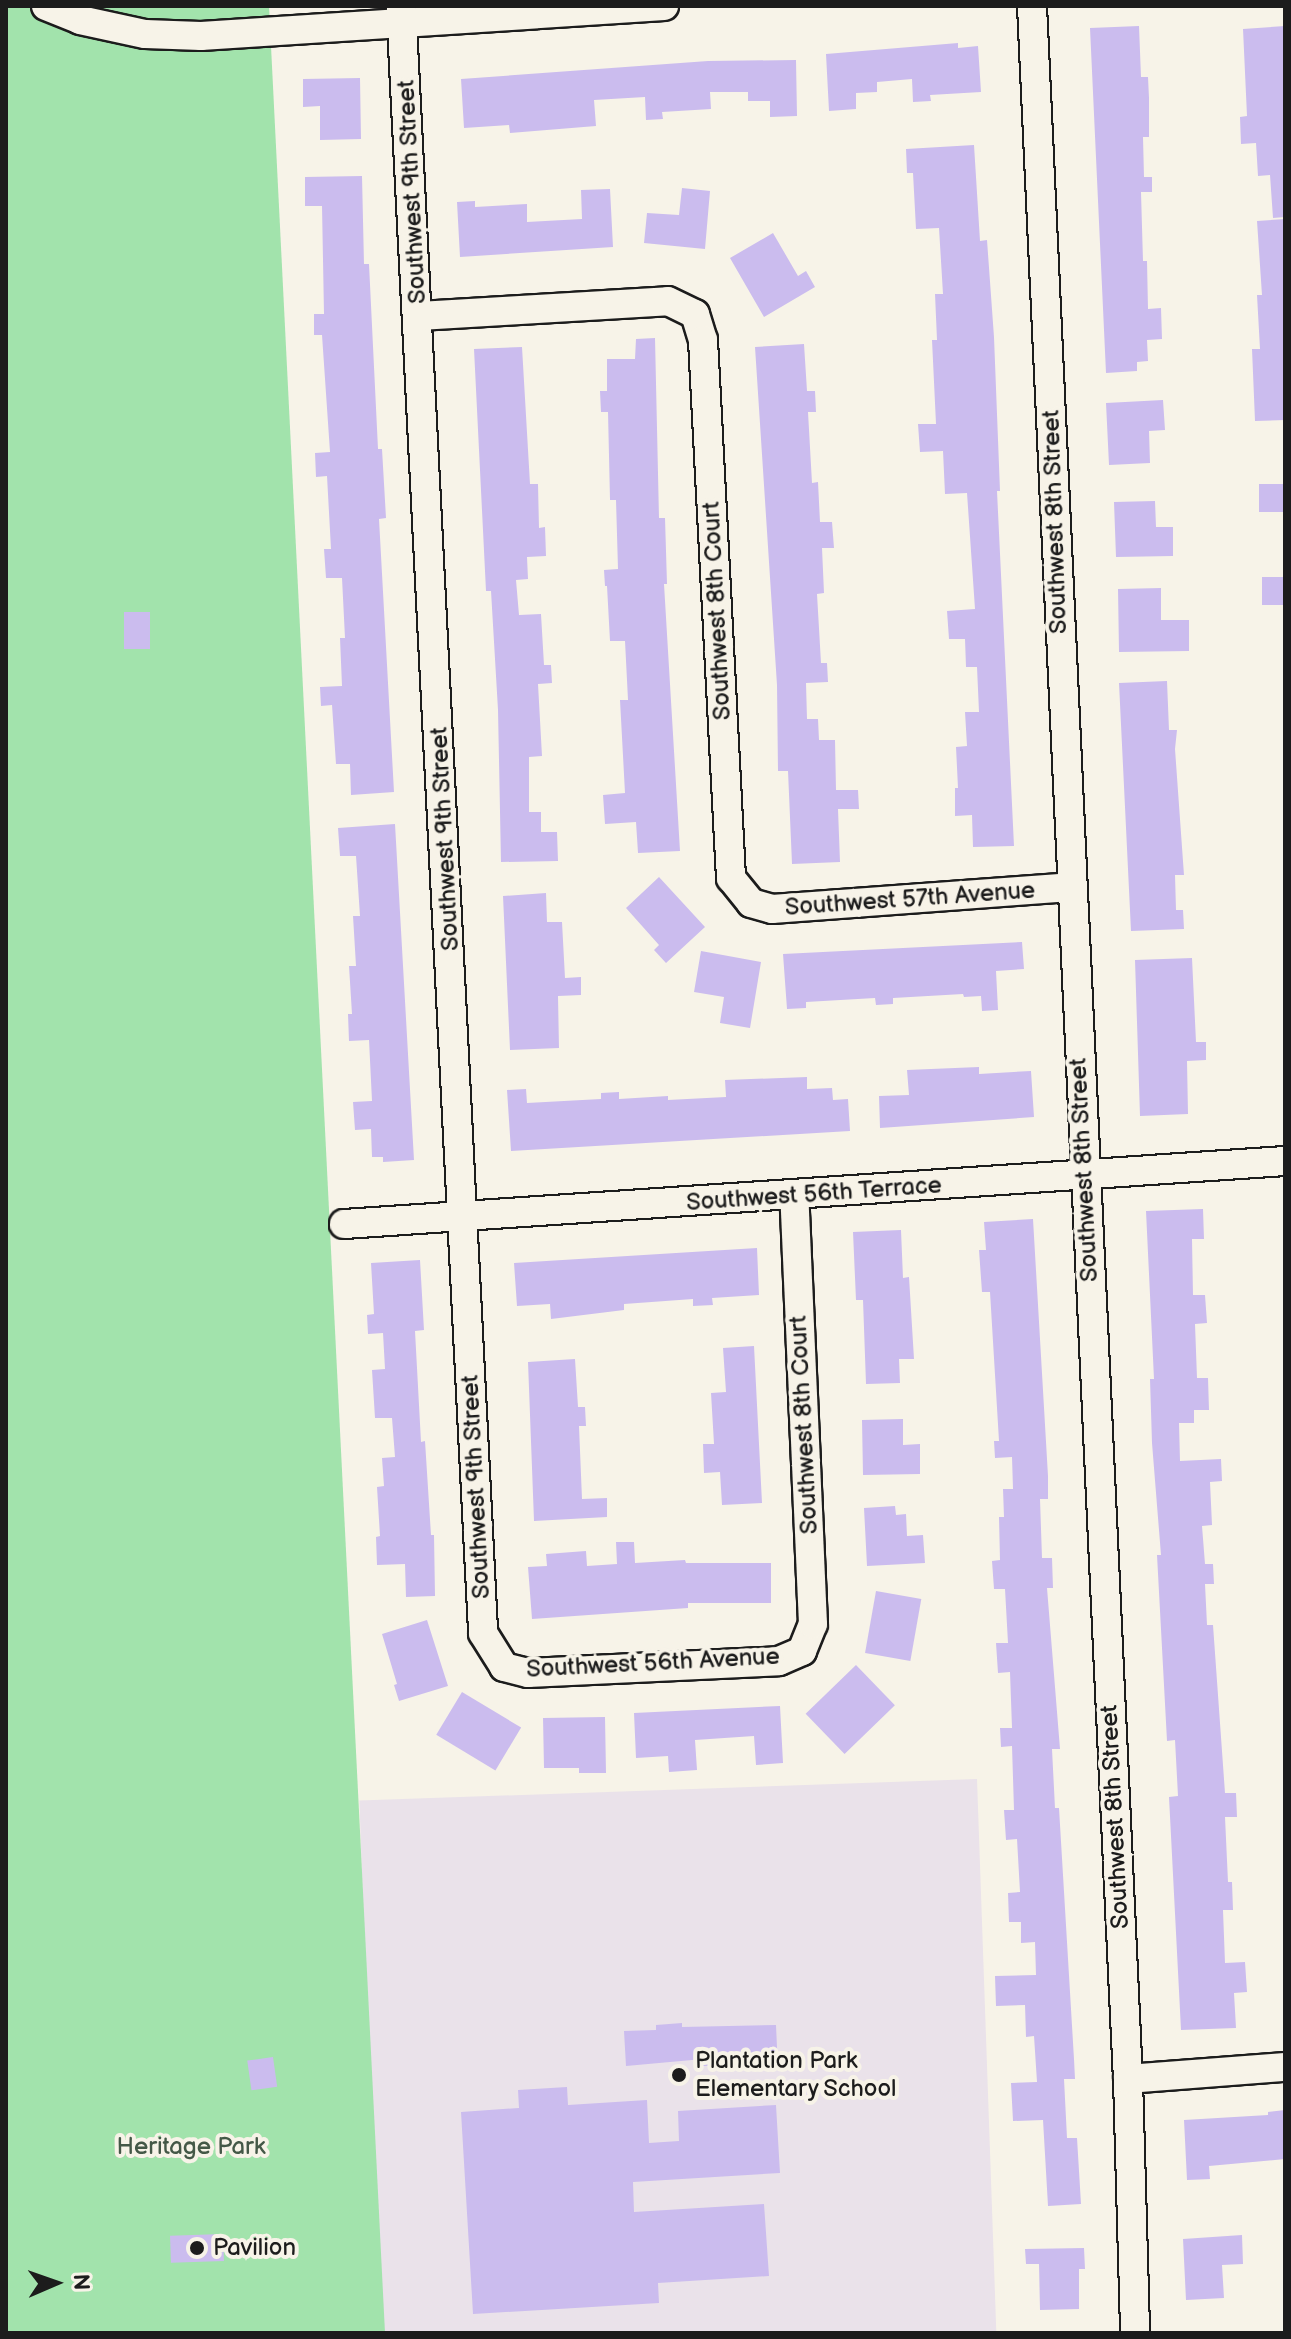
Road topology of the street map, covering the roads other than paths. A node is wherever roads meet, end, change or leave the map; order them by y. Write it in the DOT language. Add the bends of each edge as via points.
graph roads {
  1 [pos="46,6"];
  2 [pos="664,6"];
  3 [pos="1032,6"];
  4 [pos="402,14"];
  5 [pos="419,316"];
  6 [pos="1070,887"];
  7 [pos="751,903"];
  8 [pos="1285,1161"];
  9 [pos="1084,1175"];
  10 [pos="794,1196"];
  11 [pos="463,1217"];
  12 [pos="344,1224"];
  13 [pos="802,1651"];
  14 [pos="504,1667"];
  15 [pos="1285,2067"];
  16 [pos="1128,2079"];
  17 [pos="1135,2333"];
  1 -- 4 [label="street" via="80,20 145,34 201,36"];
  2 -- 4 [label="street"];
  3 -- 6 [label="street, Southwest 8th Street"];
  4 -- 5 [label="street, Southwest 9th Street"];
  5 -- 7 [label="street, Southwest 8th Court" via="668,301 695,314 703,340 731,878"];
  5 -- 11 [label="street, Southwest 9th Street"];
  6 -- 7 [label="street, Southwest 57th Avenue" via="772,909"];
  6 -- 9 [label="street, Southwest 8th Street"];
  8 -- 9 [label="street, Southwest 56th Terrace"];
  9 -- 10 [label="street, Southwest 56th Terrace"];
  9 -- 16 [label="street, Southwest 8th Street"];
  10 -- 11 [label="street, Southwest 56th Terrace"];
  10 -- 13 [label="street, Southwest 8th Court" via="813,1624"];
  11 -- 12 [label="street, Southwest 56th Terrace"];
  11 -- 14 [label="street, Southwest 9th Street" via="483,1633"];
  13 -- 14 [label="street, Southwest 56th Avenue" via="779,1661 528,1673"];
  15 -- 16 [label="street"];
  16 -- 17 [label="street, Southwest 8th Street"];
}
